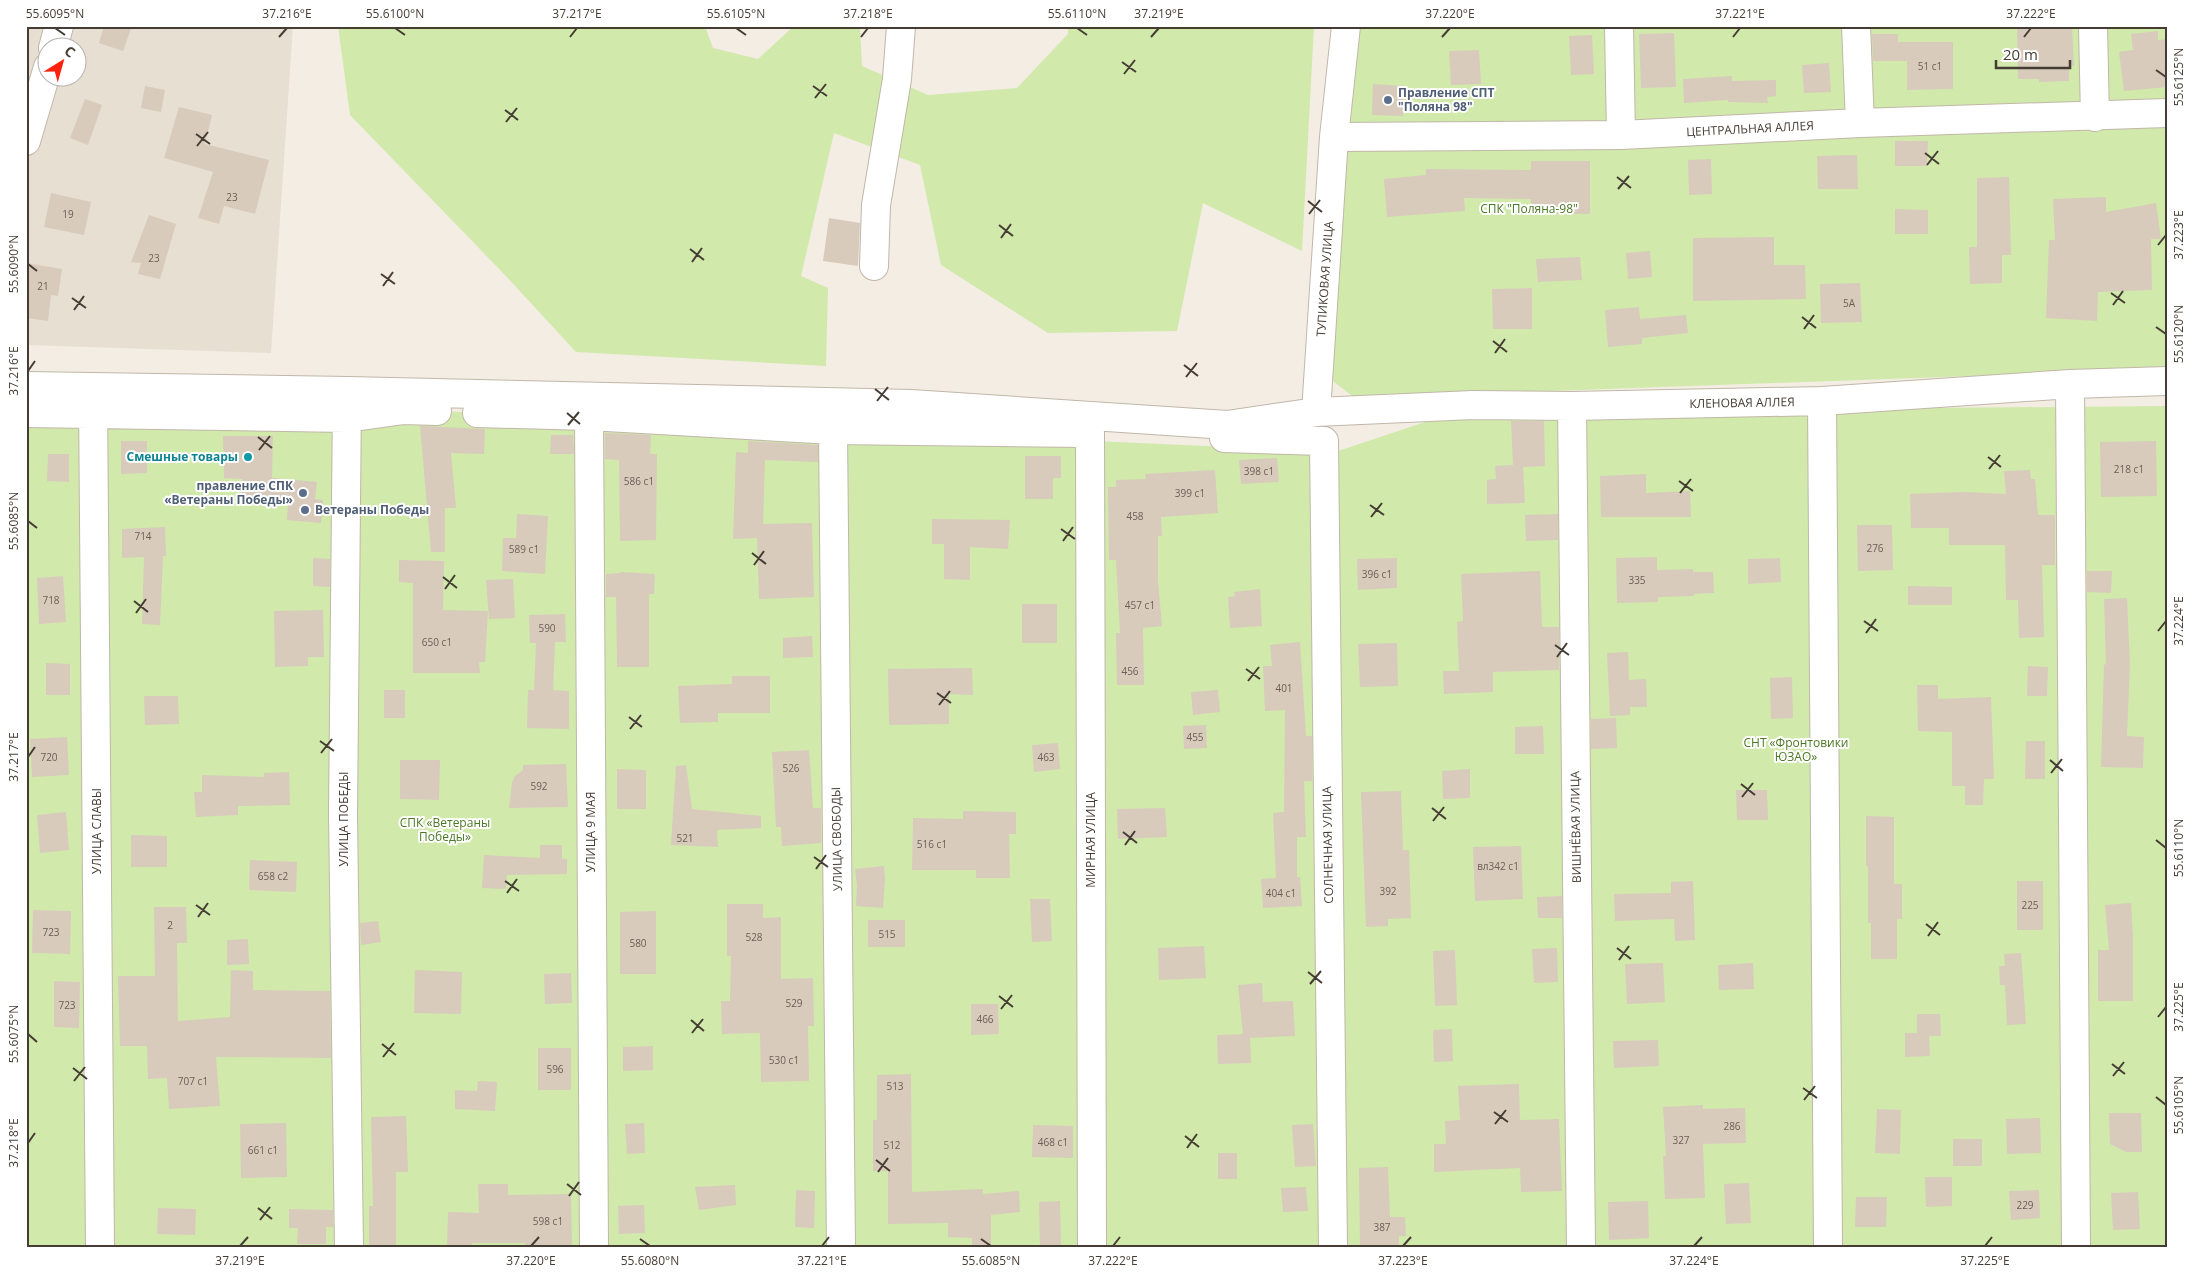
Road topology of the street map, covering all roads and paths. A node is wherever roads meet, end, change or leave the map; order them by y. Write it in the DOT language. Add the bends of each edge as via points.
graph roads {
  1 [pos="901,26"];
  2 [pos="1346,26"];
  3 [pos="1618,26"];
  4 [pos="1856,26"];
  5 [pos="2093,26"];
  6 [pos="42,88"];
  7 [pos="2167,113"];
  8 [pos="2096,117"];
  9 [pos="1860,123"];
  10 [pos="1622,135"];
  11 [pos="1334,137"];
  12 [pos="26,141"];
  13 [pos="874,266"];
  14 [pos="2167,382"];
  15 [pos="2070,384"];
  16 [pos="26,386"];
  17 [pos="94,386"];
  18 [pos="348,391"];
  19 [pos="1822,401"];
  20 [pos="1572,406"];
  21 [pos="1316,412"];
  22 [pos="26,414"];
  23 [pos="93,414"];
  24 [pos="589,416"];
  25 [pos="346,418"];
  26 [pos="833,430"];
  27 [pos="1090,433"];
  28 [pos="100,1248"];
  29 [pos="349,1248"];
  30 [pos="594,1248"];
  31 [pos="841,1248"];
  32 [pos="1092,1248"];
  33 [pos="1332,1248"];
  34 [pos="1581,1248"];
  35 [pos="1828,1248"];
  36 [pos="2076,1248"];
  1 -- 13 [label="street" via="897,79 876,205"];
  2 -- 11 [label="street, ТУПИКОВАЯ УЛИЦА"];
  3 -- 10 [label="street"];
  4 -- 9 [label="street"];
  5 -- 8 [label="street"];
  6 -- 12 [label="street"];
  7 -- 8 [label="street, ЦЕНТРАЛЬНАЯ АЛЛЕЯ"];
  8 -- 9 [label="street, ЦЕНТРАЛЬНАЯ АЛЛЕЯ"];
  9 -- 10 [label="street, ЦЕНТРАЛЬНАЯ АЛЛЕЯ"];
  10 -- 11 [label="street, ЦЕНТРАЛЬНАЯ АЛЛЕЯ"];
  11 -- 21 [label="street, ТУПИКОВАЯ УЛИЦА"];
  14 -- 15 [label="street, КЛЕНОВАЯ АЛЛЕЯ"];
  15 -- 19 [label="street, КЛЕНОВАЯ АЛЛЕЯ"];
  15 -- 36 [label="street"];
  16 -- 17 [label="street, КЛЕНОВАЯ АЛЛЕЯ"];
  17 -- 18 [label="street, КЛЕНОВАЯ АЛЛЕЯ"];
  17 -- 23 [label="street, УЛИЦА СЛАВЫ"];
  18 -- 21 [label="street, КЛЕНОВАЯ АЛЛЕЯ" via="911,404 1227,425"];
  18 -- 25 [label="street, УЛИЦА ПОБЕДЫ"];
  19 -- 20 [label="street, КЛЕНОВАЯ АЛЛЕЯ"];
  19 -- 35 [label="street"];
  20 -- 21 [label="street, КЛЕНОВАЯ АЛЛЕЯ" via="1472,405"];
  20 -- 34 [label="street, ВИШНЁВАЯ УЛИЦА"];
  22 -- 23 [label="street"];
  23 -- 25 [label="street"];
  23 -- 28 [label="street, УЛИЦА СЛАВЫ"];
  24 -- 25 [label="street" via="404,410"];
  24 -- 26 [label="street"];
  24 -- 30 [label="street, УЛИЦА 9 МАЯ"];
  25 -- 29 [label="street, УЛИЦА ПОБЕДЫ" via="344,815"];
  26 -- 27 [label="street"];
  26 -- 31 [label="street, УЛИЦА СВОБОДЫ"];
  27 -- 32 [label="street, МИРНАЯ УЛИЦА"];
  27 -- 33 [label="street, СОЛНЕЧНАЯ УЛИЦА" via="1324,442"];
}
